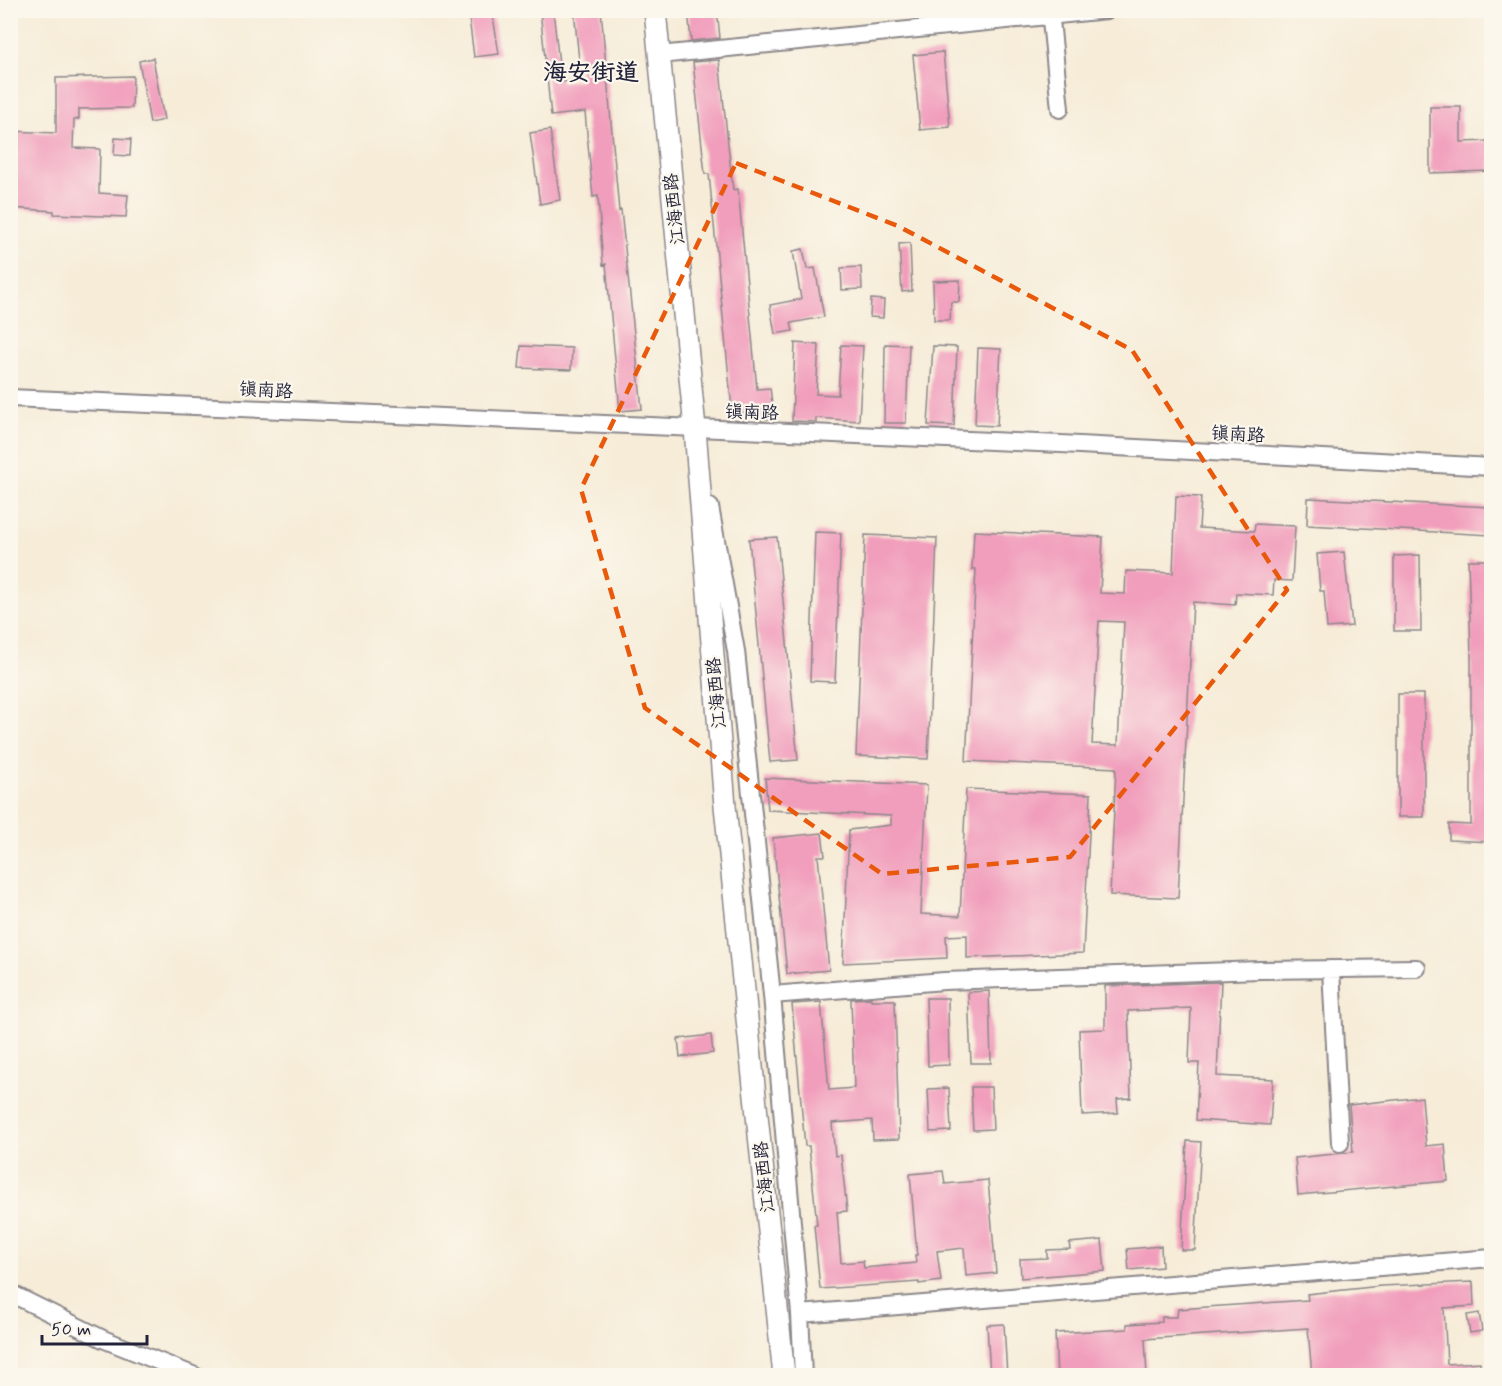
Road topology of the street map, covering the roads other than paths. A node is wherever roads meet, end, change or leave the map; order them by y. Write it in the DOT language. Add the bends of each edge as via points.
graph roads {
  1 [pos="655,10"];
  2 [pos="1107,10"];
  3 [pos="1050,13"];
  4 [pos="659,55"];
  5 [pos="1060,109"];
  6 [pos="10,398"];
  7 [pos="695,429"];
  8 [pos="1491,467"];
  9 [pos="1417,968"];
  10 [pos="1331,969"];
  11 [pos="772,995"];
  12 [pos="1340,1143"];
  13 [pos="1491,1258"];
  14 [pos="10,1293"];
  15 [pos="800,1314"];
  16 [pos="195,1376"];
  17 [pos="784,1376"];
  18 [pos="803,1376"];
  1 -- 4 [label="main road, 江海西路"];
  2 -- 3 [label="street"];
  3 -- 4 [label="street"];
  3 -- 5 [label="street"];
  4 -- 7 [label="main road, 江海西路"];
  6 -- 7 [label="street, 镇南路"];
  7 -- 8 [label="street, 镇南路"];
  7 -- 11 [label="street" via="736,651"];
  7 -- 17 [label="main road, 江海西路" via="725,806"];
  9 -- 10 [label="street"];
  10 -- 11 [label="street" via="944,981"];
  10 -- 12 [label="street"];
  11 -- 15 [label="street"];
  13 -- 15 [label="street"];
  14 -- 16 [label="street" via="103,1339"];
  15 -- 18 [label="street"];
}
